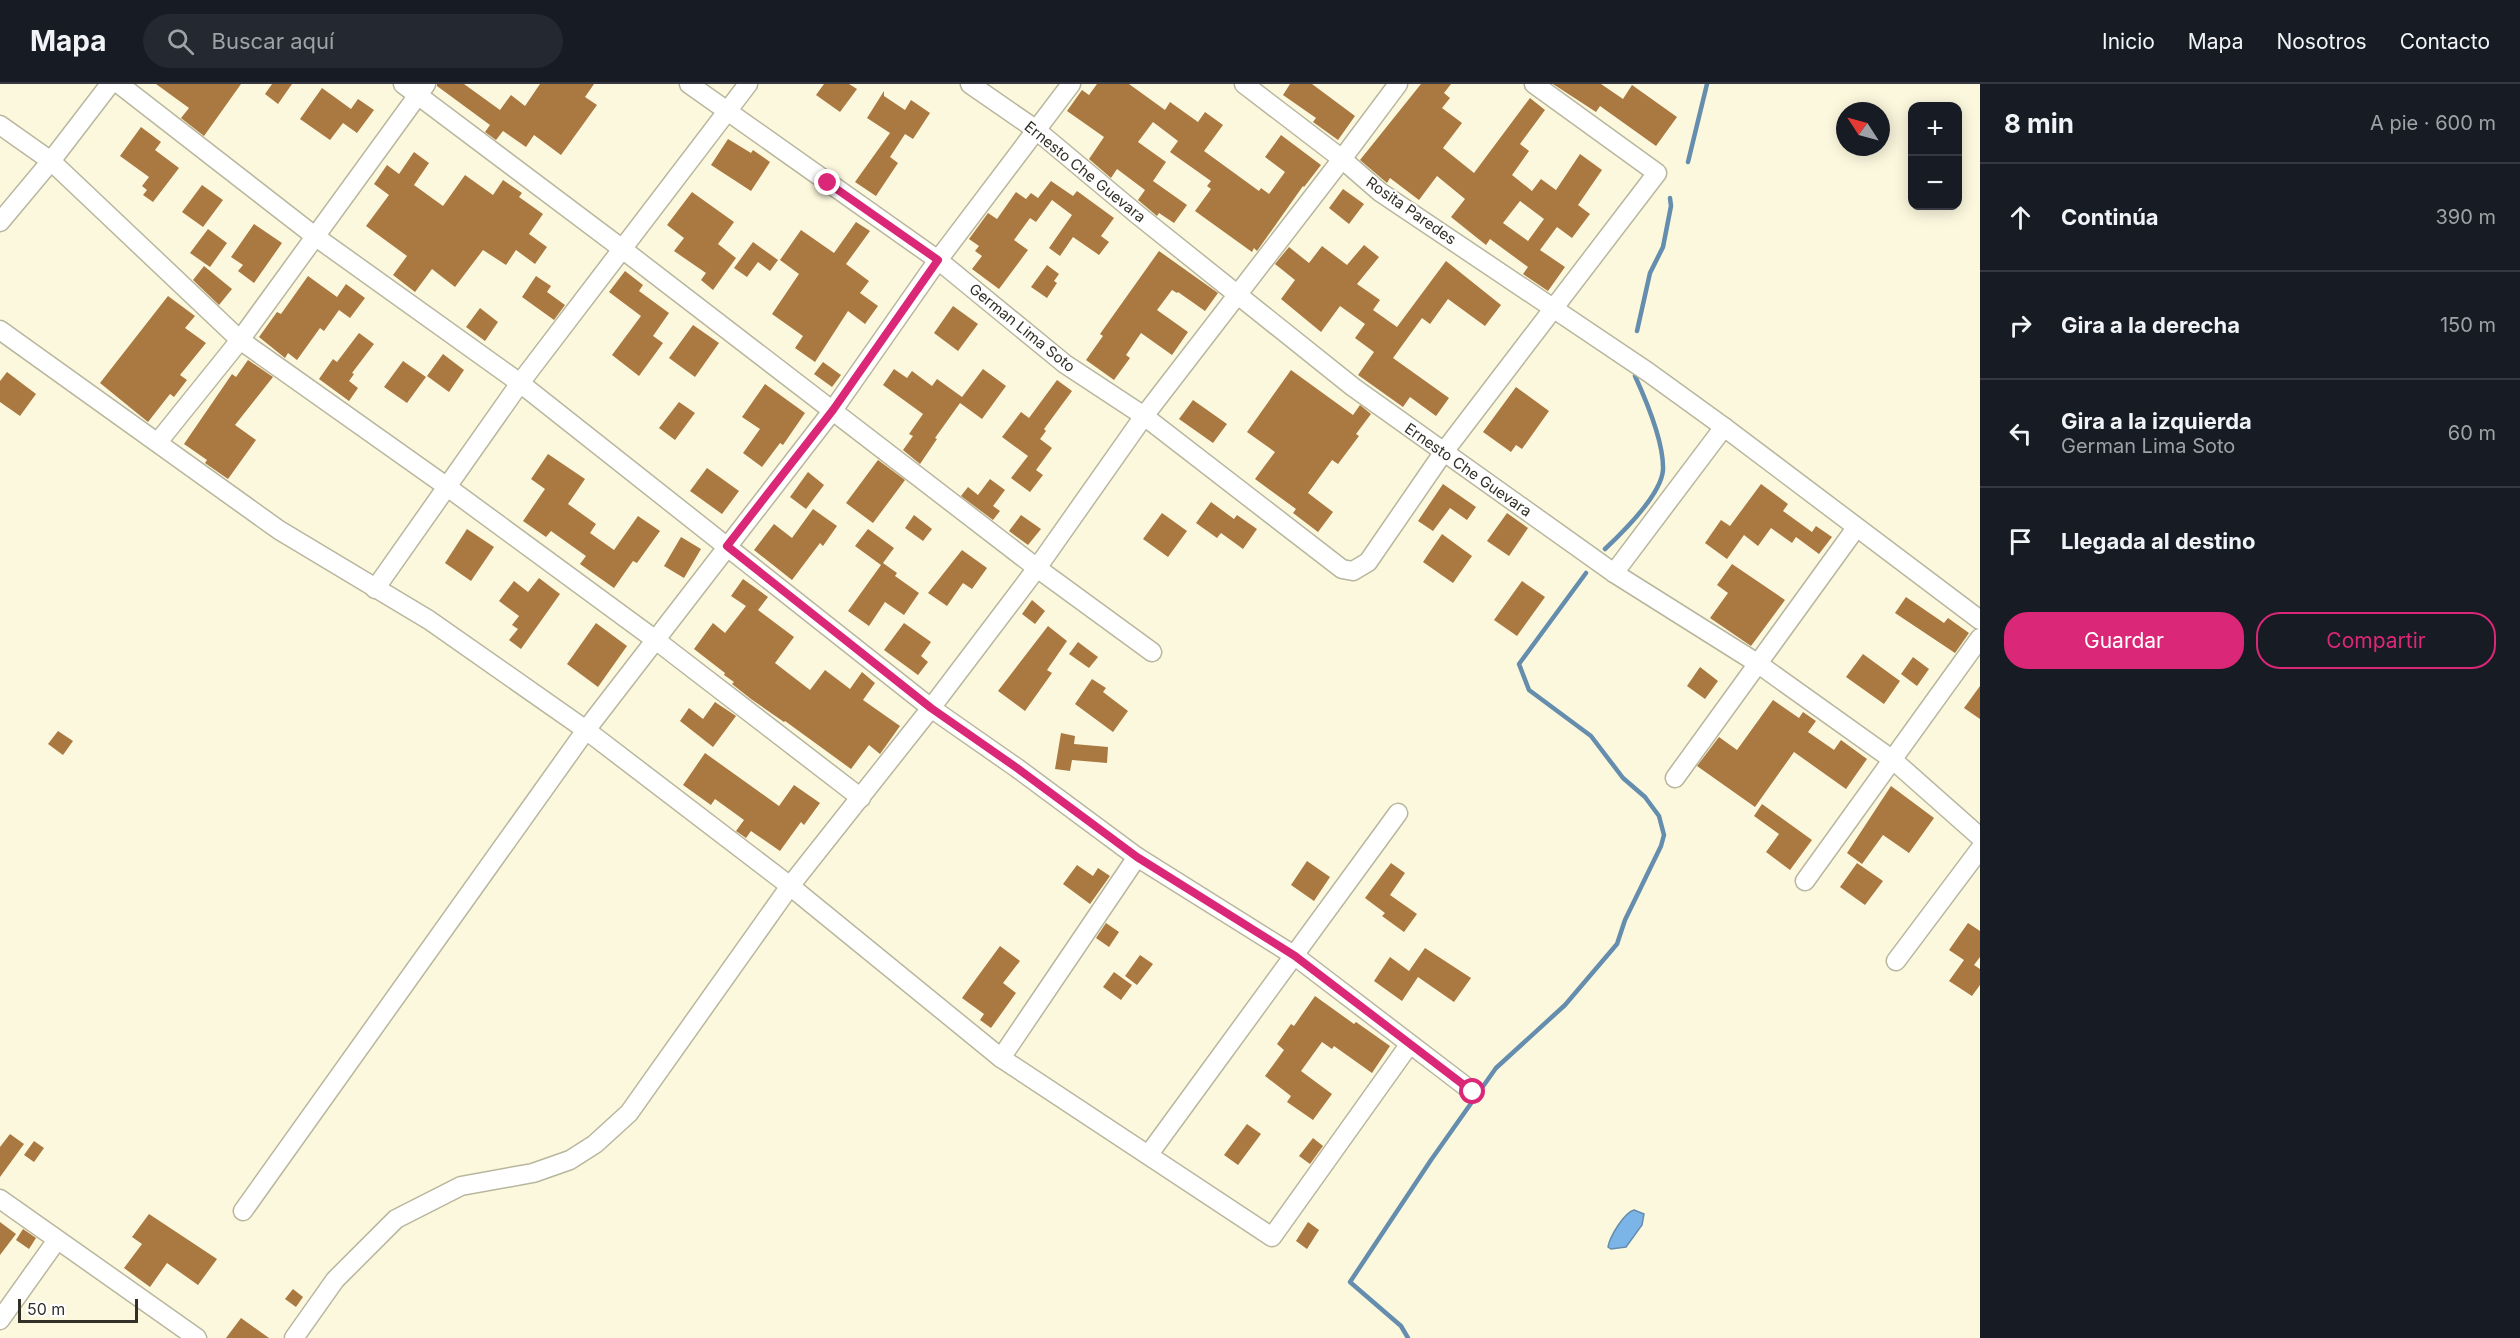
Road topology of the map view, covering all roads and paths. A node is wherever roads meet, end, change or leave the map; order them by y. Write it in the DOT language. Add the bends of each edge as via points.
graph roads {
  1 [pos="110,84"];
  2 [pos="119,84"];
  3 [pos="403,84"];
  4 [pos="689,84"];
  5 [pos="748,84"];
  6 [pos="970,84"];
  7 [pos="1071,84"];
  8 [pos="1244,84"];
  9 [pos="1398,84"];
  10 [pos="1534,84"];
  11 [pos="422,90"];
  12 [pos="728,112"];
  13 [pos="0,125"];
  14 [pos="1035,129"];
  15 [pos="1342,159"];
  16 [pos="51,161"];
  17 [pos="0,222"];
  18 [pos="316,237"];
  19 [pos="621,248"];
  20 [pos="938,260"];
  21 [pos="1237,292"];
  22 [pos="1554,309"];
  23 [pos="0,330"];
  24 [pos="240,340"];
  25 [pos="520,383"];
  26 [pos="833,410"];
  27 [pos="1144,416"];
  28 [pos="1724,427"];
  29 [pos="158,442"];
  30 [pos="1443,453"];
  31 [pos="446,486"];
  32 [pos="1856,528"];
  33 [pos="727,546"];
  34 [pos="1037,568"];
  35 [pos="1614,573"];
  36 [pos="375,589"];
  37 [pos="1980,621"];
  38 [pos="1980,638"];
  39 [pos="657,641"];
  40 [pos="1152,652"];
  41 [pos="1757,663"];
  42 [pos="931,708"];
  43 [pos="586,730"];
  44 [pos="1893,760"];
  45 [pos="1675,778"];
  46 [pos="861,798"];
  47 [pos="1398,813"];
  48 [pos="1980,837"];
  49 [pos="1980,849"];
  50 [pos="1137,857"];
  51 [pos="1805,881"];
  52 [pos="790,886"];
  53 [pos="1295,956"];
  54 [pos="1896,961"];
  55 [pos="1409,1045"];
  56 [pos="1001,1058"];
  57 [pos="1473,1092"];
  58 [pos="1149,1154"];
  59 [pos="0,1199"];
  60 [pos="243,1211"];
  61 [pos="57,1240"];
  62 [pos="0,1320"];
  63 [pos="197,1338"];
  64 [pos="294,1338"];
  1 -- 16 [label="street"];
  2 -- 18 [label="street"];
  3 -- 11 [label="street"];
  4 -- 12 [label="street, German Lima Soto"];
  5 -- 12 [label="street"];
  6 -- 14 [label="street, Ernesto Che Guevara"];
  7 -- 14 [label="street"];
  8 -- 15 [label="street, Rosita Paredes"];
  9 -- 15 [label="street"];
  10 -- 22 [label="street" via="1657,173"];
  11 -- 18 [label="street"];
  11 -- 19 [label="street"];
  12 -- 19 [label="street"];
  12 -- 20 [label="street, German Lima Soto"];
  13 -- 16 [label="street"];
  14 -- 20 [label="street"];
  14 -- 21 [label="street, Ernesto Che Guevara"];
  15 -- 21 [label="street"];
  15 -- 22 [label="street, Rosita Paredes" via="1380,192"];
  16 -- 17 [label="street"];
  16 -- 24 [label="street"];
  18 -- 24 [label="street"];
  18 -- 25 [label="street"];
  19 -- 25 [label="street"];
  19 -- 26 [label="street"];
  20 -- 26 [label="street"];
  20 -- 27 [label="street, German Lima Soto" via="1065,364"];
  21 -- 27 [label="street"];
  21 -- 30 [label="street, Ernesto Che Guevara" via="1353,387"];
  22 -- 28 [label="street, Rosita Paredes"];
  22 -- 30 [label="street"];
  23 -- 29 [label="street"];
  24 -- 29 [label="street"];
  24 -- 31 [label="street"];
  25 -- 31 [label="street"];
  25 -- 33 [label="street"];
  26 -- 33 [label="street"];
  26 -- 34 [label="street"];
  27 -- 30 [label="street, German Lima Soto" via="1342,568 1353,572 1368,562"];
  27 -- 34 [label="street"];
  28 -- 32 [label="street, Rosita Paredes"];
  28 -- 35 [label="street"];
  29 -- 36 [label="street" via="279,530"];
  30 -- 35 [label="street, Ernesto Che Guevara"];
  31 -- 36 [label="street"];
  31 -- 39 [label="street"];
  32 -- 37 [label="street, Rosita Paredes"];
  32 -- 41 [label="street"];
  33 -- 39 [label="street"];
  33 -- 42 [label="street"];
  34 -- 40 [label="street"];
  34 -- 42 [label="street"];
  35 -- 41 [label="street, Ernesto Che Guevara"];
  36 -- 43 [label="street" via="429,620"];
  38 -- 44 [label="street"];
  39 -- 43 [label="street"];
  39 -- 46 [label="street"];
  41 -- 44 [label="street, Ernesto Che Guevara"];
  41 -- 45 [label="street"];
  42 -- 46 [label="street"];
  42 -- 50 [label="street"];
  43 -- 52 [label="street"];
  43 -- 60 [label="street"];
  44 -- 48 [label="street, Ernesto Che Guevara"];
  44 -- 51 [label="street"];
  46 -- 52 [label="street"];
  47 -- 53 [label="street"];
  49 -- 54 [label="street"];
  50 -- 53 [label="street"];
  50 -- 56 [label="street"];
  52 -- 56 [label="street"];
  52 -- 64 [label="street" via="629,1113 595,1144 570,1160 533,1173 461,1186 396,1220 335,1280"];
  53 -- 55 [label="street"];
  53 -- 58 [label="street"];
  55 -- 57 [label="street"];
  55 -- 58 [label="street" via="1272,1237"];
  56 -- 58 [label="street"];
  59 -- 61 [label="street"];
  61 -- 62 [label="street"];
  61 -- 63 [label="street"];
}
